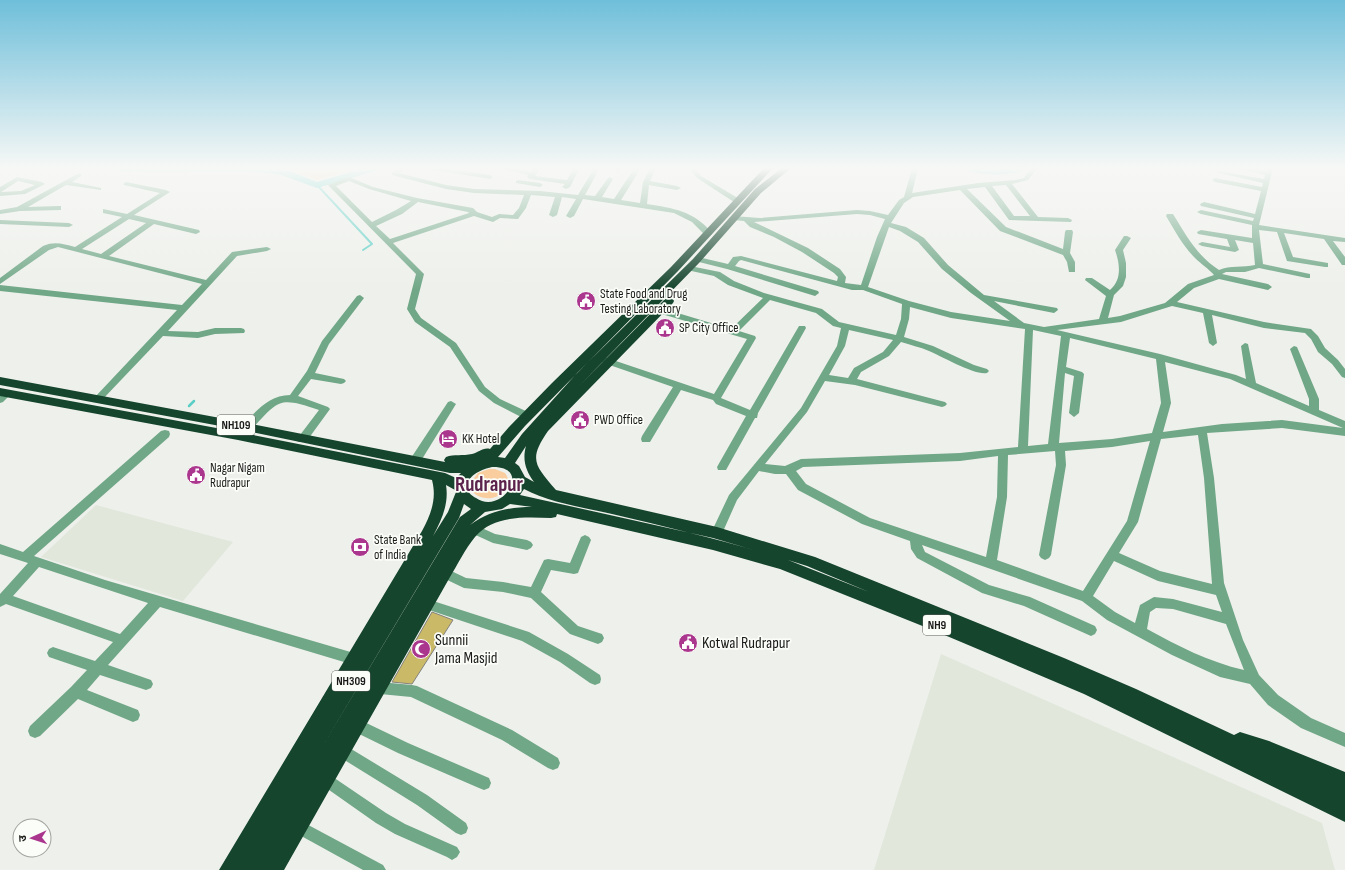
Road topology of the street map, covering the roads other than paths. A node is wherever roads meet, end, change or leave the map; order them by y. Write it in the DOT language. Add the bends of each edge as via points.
graph roads {
  1 [pos="19,209"];
  2 [pos="35,209"];
  3 [pos="141,209"];
  4 [pos="355,209"];
  5 [pos="404,209"];
  6 [pos="462,209"];
  7 [pos="520,209"];
  8 [pos="555,209"];
  9 [pos="574,209"];
  10 [pos="660,209"];
  11 [pos="733,209"];
  12 [pos="738,209"];
  13 [pos="897,209"];
  14 [pos="983,209"];
  15 [pos="1005,209"];
  16 [pos="1028,209"];
  17 [pos="1205,209"];
  18 [pos="1260,209"];
  19 [pos="106,211"];
  20 [pos="0,212"];
  21 [pos="474,214"];
  22 [pos="553,215"];
  23 [pos="570,216"];
  24 [pos="729,216"];
  25 [pos="1170,216"];
  26 [pos="128,217"];
  27 [pos="1036,219"];
  28 [pos="747,220"];
  29 [pos="1068,220"];
  30 [pos="888,221"];
  31 [pos="0,222"];
  32 [pos="152,222"];
  33 [pos="1256,224"];
  34 [pos="70,225"];
  35 [pos="372,225"];
  36 [pos="196,232"];
  37 [pos="1069,232"];
  38 [pos="1201,232"];
  39 [pos="708,233"];
  40 [pos="1280,233"];
  41 [pos="1291,235"];
  42 [pos="1127,238"];
  43 [pos="1231,238"];
  44 [pos="1327,238"];
  45 [pos="1345,240"];
  46 [pos="1256,241"];
  47 [pos="389,242"];
  48 [pos="1202,244"];
  49 [pos="77,249"];
  50 [pos="267,249"];
  51 [pos="1066,253"];
  52 [pos="103,256"];
  53 [pos="1345,263"];
  54 [pos="698,264"];
  55 [pos="1325,265"];
  56 [pos="1259,266"];
  57 [pos="730,267"];
  58 [pos="1072,270"];
  59 [pos="1218,275"];
  60 [pos="1307,276"];
  61 [pos="1089,280"];
  62 [pos="0,282"];
  63 [pos="208,283"];
  64 [pos="840,284"];
  65 [pos="1268,287"];
  66 [pos="0,288"];
  67 [pos="864,288"];
  68 [pos="815,294"];
  69 [pos="1110,295"];
  70 [pos="982,296"];
  71 [pos="769,297"];
  72 [pos="360,298"];
  73 [pos="906,303"];
  74 [pos="1171,303"];
  75 [pos="184,308"];
  76 [pos="655,309"];
  77 [pos="1054,310"];
  78 [pos="1207,311"];
  79 [pos="1103,321"];
  80 [pos="846,326"];
  81 [pos="1026,326"];
  82 [pos="802,328"];
  83 [pos="1042,329"];
  84 [pos="241,331"];
  85 [pos="733,332"];
  86 [pos="160,333"];
  87 [pos="1066,335"];
  88 [pos="899,339"];
  89 [pos="1213,343"];
  90 [pos="1245,346"];
  91 [pos="1294,349"];
  92 [pos="1160,357"];
  93 [pos="604,360"];
  94 [pos="1060,369"];
  95 [pos="984,371"];
  96 [pos="309,375"];
  97 [pos="1345,376"];
  98 [pos="823,378"];
  99 [pos="0,381"];
  100 [pos="341,381"];
  101 [pos="851,382"];
  102 [pos="17,384"];
  103 [pos="679,385"];
  104 [pos="1252,385"];
  105 [pos="72,394"];
  106 [pos="2,395"];
  107 [pos="293,397"];
  108 [pos="716,398"];
  109 [pos="98,399"];
  110 [pos="61,403"];
  111 [pos="451,404"];
  112 [pos="942,404"];
  113 [pos="1314,412"];
  114 [pos="1074,413"];
  115 [pos="754,415"];
  116 [pos="527,416"];
  117 [pos="1345,425"];
  118 [pos="247,427"];
  119 [pos="1202,430"];
  120 [pos="1345,432"];
  121 [pos="165,434"];
  122 [pos="238,436"];
  123 [pos="1157,436"];
  124 [pos="302,439"];
  125 [pos="646,439"];
  126 [pos="1056,448"];
  127 [pos="496,450"];
  128 [pos="1023,450"];
  129 [pos="1003,452"];
  130 [pos="358,455"];
  131 [pos="415,460"];
  132 [pos="488,462"];
  133 [pos="508,464"];
  134 [pos="722,467"];
  135 [pos="757,467"];
  136 [pos="473,468"];
  137 [pos="789,470"];
  138 [pos="438,477"];
  139 [pos="519,480"];
  140 [pos="462,490"];
  141 [pos="551,494"];
  142 [pos="508,499"];
  143 [pos="482,507"];
  144 [pos="565,511"];
  145 [pos="473,529"];
  146 [pos="715,538"];
  147 [pos="915,538"];
  148 [pos="585,540"];
  149 [pos="527,545"];
  150 [pos="0,549"];
  151 [pos="1045,555"];
  152 [pos="1112,555"];
  153 [pos="24,558"];
  154 [pos="36,562"];
  155 [pos="430,564"];
  156 [pos="991,564"];
  157 [pos="1220,591"];
  158 [pos="534,593"];
  159 [pos="1086,597"];
  160 [pos="2,601"];
  161 [pos="158,601"];
  162 [pos="427,604"];
  163 [pos="1230,620"];
  164 [pos="1091,630"];
  165 [pos="1140,631"];
  166 [pos="598,638"];
  167 [pos="122,640"];
  168 [pos="53,653"];
  169 [pos="359,660"];
  170 [pos="97,668"];
  171 [pos="595,679"];
  172 [pos="1254,679"];
  173 [pos="146,684"];
  174 [pos="380,688"];
  175 [pos="76,692"];
  176 [pos="133,715"];
  177 [pos="358,726"];
  178 [pos="35,731"];
  179 [pos="1193,731"];
  180 [pos="1345,740"];
  181 [pos="343,751"];
  182 [pos="553,763"];
  183 [pos="327,780"];
  184 [pos="1345,782"];
  185 [pos="484,783"];
  186 [pos="1345,797"];
  187 [pos="1345,813"];
  188 [pos="294,824"];
  189 [pos="460,828"];
  190 [pos="452,852"];
  191 [pos="228,870"];
  192 [pos="240,870"];
  193 [pos="260,870"];
  194 [pos="274,870"];
  195 [pos="378,870"];
  1 -- 2 [label="street"];
  1 -- 20 [label="street"];
  3 -- 26 [label="street"];
  4 -- 35 [label="street"];
  5 -- 35 [label="street"];
  6 -- 21 [label="street"];
  7 -- 21 [label="street" via="515,217 499,216 493,220"];
  8 -- 22 [label="street"];
  9 -- 23 [label="street"];
  10 -- 39 [label="street" via="676,211 695,220"];
  11 -- 24 [label="highway"];
  12 -- 24 [label="highway"];
  13 -- 30 [label="street"];
  14 -- 51 [label="street" via="1003,229"];
  15 -- 27 [label="street" via="1012,218"];
  16 -- 27 [label="street"];
  17 -- 33 [label="street"];
  18 -- 33 [label="street"];
  19 -- 26 [label="street"];
  21 -- 47 [label="street"];
  24 -- 28 [label="street"];
  24 -- 39 [label="highway"];
  24 -- 54 [label="highway" via="709,246 712,253"];
  25 -- 59 [label="street" via="1182,238 1206,266"];
  26 -- 32 [label="street"];
  26 -- 49 [label="street"];
  27 -- 29 [label="street"];
  28 -- 30 [label="street" via="857,212"];
  28 -- 64 [label="street" via="777,234 837,271 842,277"];
  30 -- 67 [label="street"];
  30 -- 70 [label="street" via="921,240 945,267"];
  31 -- 34 [label="street"];
  32 -- 36 [label="street"];
  32 -- 52 [label="street"];
  33 -- 40 [label="street"];
  33 -- 44 [label="street"];
  33 -- 46 [label="street"];
  35 -- 47 [label="street"];
  37 -- 51 [label="street"];
  38 -- 43 [label="street"];
  39 -- 116 [label="highway"];
  40 -- 41 [label="street"];
  40 -- 55 [label="street" via="1290,259"];
  42 -- 69 [label="street" via="1119,250 1123,271 1119,286"];
  43 -- 46 [label="street"];
  43 -- 48 [label="street" via="1235,250"];
  44 -- 45 [label="street"];
  44 -- 53 [label="street"];
  46 -- 56 [label="street"];
  47 -- 116 [label="street" via="420,274 411,309 418,320 453,345 482,389 497,401"];
  49 -- 52 [label="street"];
  49 -- 62 [label="street" via="52,245"];
  50 -- 63 [label="street" via="235,254"];
  51 -- 58 [label="street"];
  52 -- 63 [label="street"];
  54 -- 57 [label="street"];
  54 -- 71 [label="street" via="731,283"];
  54 -- 76 [label="highway"];
  56 -- 59 [label="street" via="1245,270 1225,270"];
  56 -- 60 [label="street"];
  57 -- 64 [label="street" via="736,259 741,258"];
  57 -- 68 [label="street"];
  59 -- 65 [label="street"];
  59 -- 74 [label="street" via="1191,286"];
  61 -- 69 [label="street"];
  63 -- 75 [label="street"];
  64 -- 67 [label="street"];
  66 -- 75 [label="street"];
  67 -- 73 [label="street"];
  69 -- 79 [label="street"];
  70 -- 77 [label="street"];
  70 -- 81 [label="street"];
  71 -- 80 [label="street" via="819,312 836,324"];
  71 -- 85 [label="street"];
  72 -- 96 [label="street" via="325,343"];
  73 -- 81 [label="street" via="951,315"];
  73 -- 88 [label="street" via="905,319"];
  74 -- 78 [label="street"];
  74 -- 79 [label="street" via="1121,319"];
  75 -- 86 [label="street"];
  76 -- 85 [label="street"];
  76 -- 93 [label="highway"];
  78 -- 89 [label="street"];
  78 -- 97 [label="street" via="1264,325 1308,331 1321,350 1335,362"];
  79 -- 83 [label="street"];
  80 -- 88 [label="street"];
  80 -- 98 [label="street" via="841,346"];
  81 -- 83 [label="street"];
  81 -- 128 [label="street"];
  82 -- 115 [label="street"];
  83 -- 87 [label="street"];
  84 -- 86 [label="street" via="215,331 198,335"];
  85 -- 108 [label="street" via="752,338"];
  86 -- 109 [label="street"];
  87 -- 92 [label="street"];
  87 -- 94 [label="street"];
  88 -- 95 [label="street" via="930,348"];
  88 -- 101 [label="street" via="886,354 857,370"];
  90 -- 104 [label="street"];
  91 -- 113 [label="street" via="1314,399"];
  92 -- 104 [label="street" via="1233,377"];
  92 -- 123 [label="street" via="1166,403"];
  93 -- 103 [label="street"];
  93 -- 133 [label="highway" via="540,419"];
  93 -- 141 [label="highway" via="544,428 531,448 532,470"];
  94 -- 114 [label="street" via="1079,374"];
  94 -- 126 [label="street"];
  96 -- 100 [label="street"];
  96 -- 107 [label="street"];
  98 -- 101 [label="street"];
  98 -- 135 [label="street" via="804,410"];
  99 -- 102 [label="highway, NH109"];
  101 -- 112 [label="street"];
  102 -- 105 [label="highway, NH109"];
  102 -- 106 [label="highway"];
  103 -- 108 [label="street"];
  103 -- 125 [label="street"];
  104 -- 113 [label="street"];
  105 -- 109 [label="highway, NH109"];
  105 -- 110 [label="highway"];
  106 -- 110 [label="highway, NH109"];
  107 -- 118 [label="street" via="273,401"];
  107 -- 124 [label="street" via="325,408"];
  108 -- 115 [label="street" via="719,402"];
  109 -- 118 [label="highway, NH109"];
  110 -- 122 [label="highway, NH109"];
  111 -- 131 [label="street"];
  113 -- 117 [label="street"];
  115 -- 134 [label="street"];
  116 -- 127 [label="highway"];
  118 -- 122 [label="highway"];
  118 -- 124 [label="highway, NH109"];
  119 -- 120 [label="street" via="1282,424"];
  119 -- 123 [label="street"];
  119 -- 157 [label="street"];
  121 -- 153 [label="street"];
  122 -- 130 [label="highway, NH109"];
  123 -- 126 [label="street"];
  123 -- 152 [label="street" via="1132,522"];
  124 -- 130 [label="highway, NH109"];
  126 -- 128 [label="street"];
  126 -- 151 [label="street" via="1061,464"];
  127 -- 131 [label="highway" via="473,459"];
  127 -- 132 [label="highway"];
  128 -- 129 [label="street"];
  129 -- 137 [label="street" via="960,457 801,463"];
  129 -- 156 [label="street" via="1002,497"];
  130 -- 131 [label="highway, NH109"];
  130 -- 138 [label="highway, NH109"];
  131 -- 136 [label="highway, NH109" via="450,468"];
  132 -- 133 [label="highway"];
  132 -- 136 [label="highway"];
  133 -- 139 [label="highway, NH9" via="515,469"];
  135 -- 137 [label="street"];
  135 -- 146 [label="street" via="733,498"];
  136 -- 140 [label="highway" via="466,474"];
  137 -- 147 [label="street" via="802,486 866,521"];
  138 -- 140 [label="highway, NH109"];
  138 -- 155 [label="highway" via="441,489 440,510 427,535"];
  139 -- 141 [label="highway, NH9"];
  139 -- 142 [label="highway" via="517,490"];
  140 -- 143 [label="highway" via="468,502"];
  140 -- 155 [label="highway, NH309" via="454,514"];
  141 -- 146 [label="highway, NH9"];
  142 -- 143 [label="highway, NH9" via="494,506"];
  142 -- 144 [label="highway, NH9" via="529,501"];
  143 -- 155 [label="highway, NH309" via="465,521"];
  144 -- 145 [label="highway" via="509,513"];
  144 -- 146 [label="highway, NH9"];
  145 -- 149 [label="street" via="493,538"];
  145 -- 155 [label="highway"];
  146 -- 179 [label="highway, NH9" via="941,620 1090,689"];
  147 -- 156 [label="street"];
  147 -- 164 [label="street" via="921,555 986,589 1026,601"];
  148 -- 158 [label="street" via="574,569 548,564"];
  150 -- 153 [label="street"];
  152 -- 157 [label="street" via="1158,576"];
  152 -- 159 [label="street"];
  153 -- 154 [label="street"];
  154 -- 160 [label="street"];
  154 -- 161 [label="street"];
  155 -- 158 [label="street" via="464,583"];
  155 -- 162 [label="highway"];
  155 -- 169 [label="highway"];
  155 -- 188 [label="highway, NH309"];
  156 -- 159 [label="street"];
  157 -- 163 [label="street"];
  158 -- 166 [label="street" via="574,630"];
  159 -- 165 [label="street" via="1111,616"];
  160 -- 167 [label="street"];
  161 -- 167 [label="street"];
  161 -- 169 [label="street"];
  162 -- 171 [label="street" via="525,636"];
  162 -- 174 [label="highway"];
  163 -- 165 [label="street" via="1173,604 1154,602 1144,610"];
  163 -- 172 [label="street"];
  165 -- 172 [label="street" via="1220,671"];
  167 -- 170 [label="street"];
  168 -- 170 [label="street"];
  169 -- 191 [label="highway"];
  169 -- 192 [label="highway, NH309"];
  170 -- 173 [label="street"];
  170 -- 175 [label="street"];
  172 -- 180 [label="street" via="1273,700 1306,723"];
  174 -- 177 [label="highway"];
  174 -- 182 [label="street" via="412,691 507,735"];
  175 -- 176 [label="street"];
  175 -- 178 [label="street"];
  177 -- 181 [label="highway"];
  177 -- 185 [label="street"];
  179 -- 184 [label="highway" via="1269,749"];
  179 -- 186 [label="highway, NH9"];
  179 -- 187 [label="highway, NH9"];
  181 -- 183 [label="highway"];
  181 -- 189 [label="street" via="422,800"];
  183 -- 188 [label="highway"];
  183 -- 190 [label="street" via="400,829"];
  188 -- 193 [label="highway, NH309"];
  188 -- 194 [label="highway"];
  188 -- 195 [label="street"];
}
